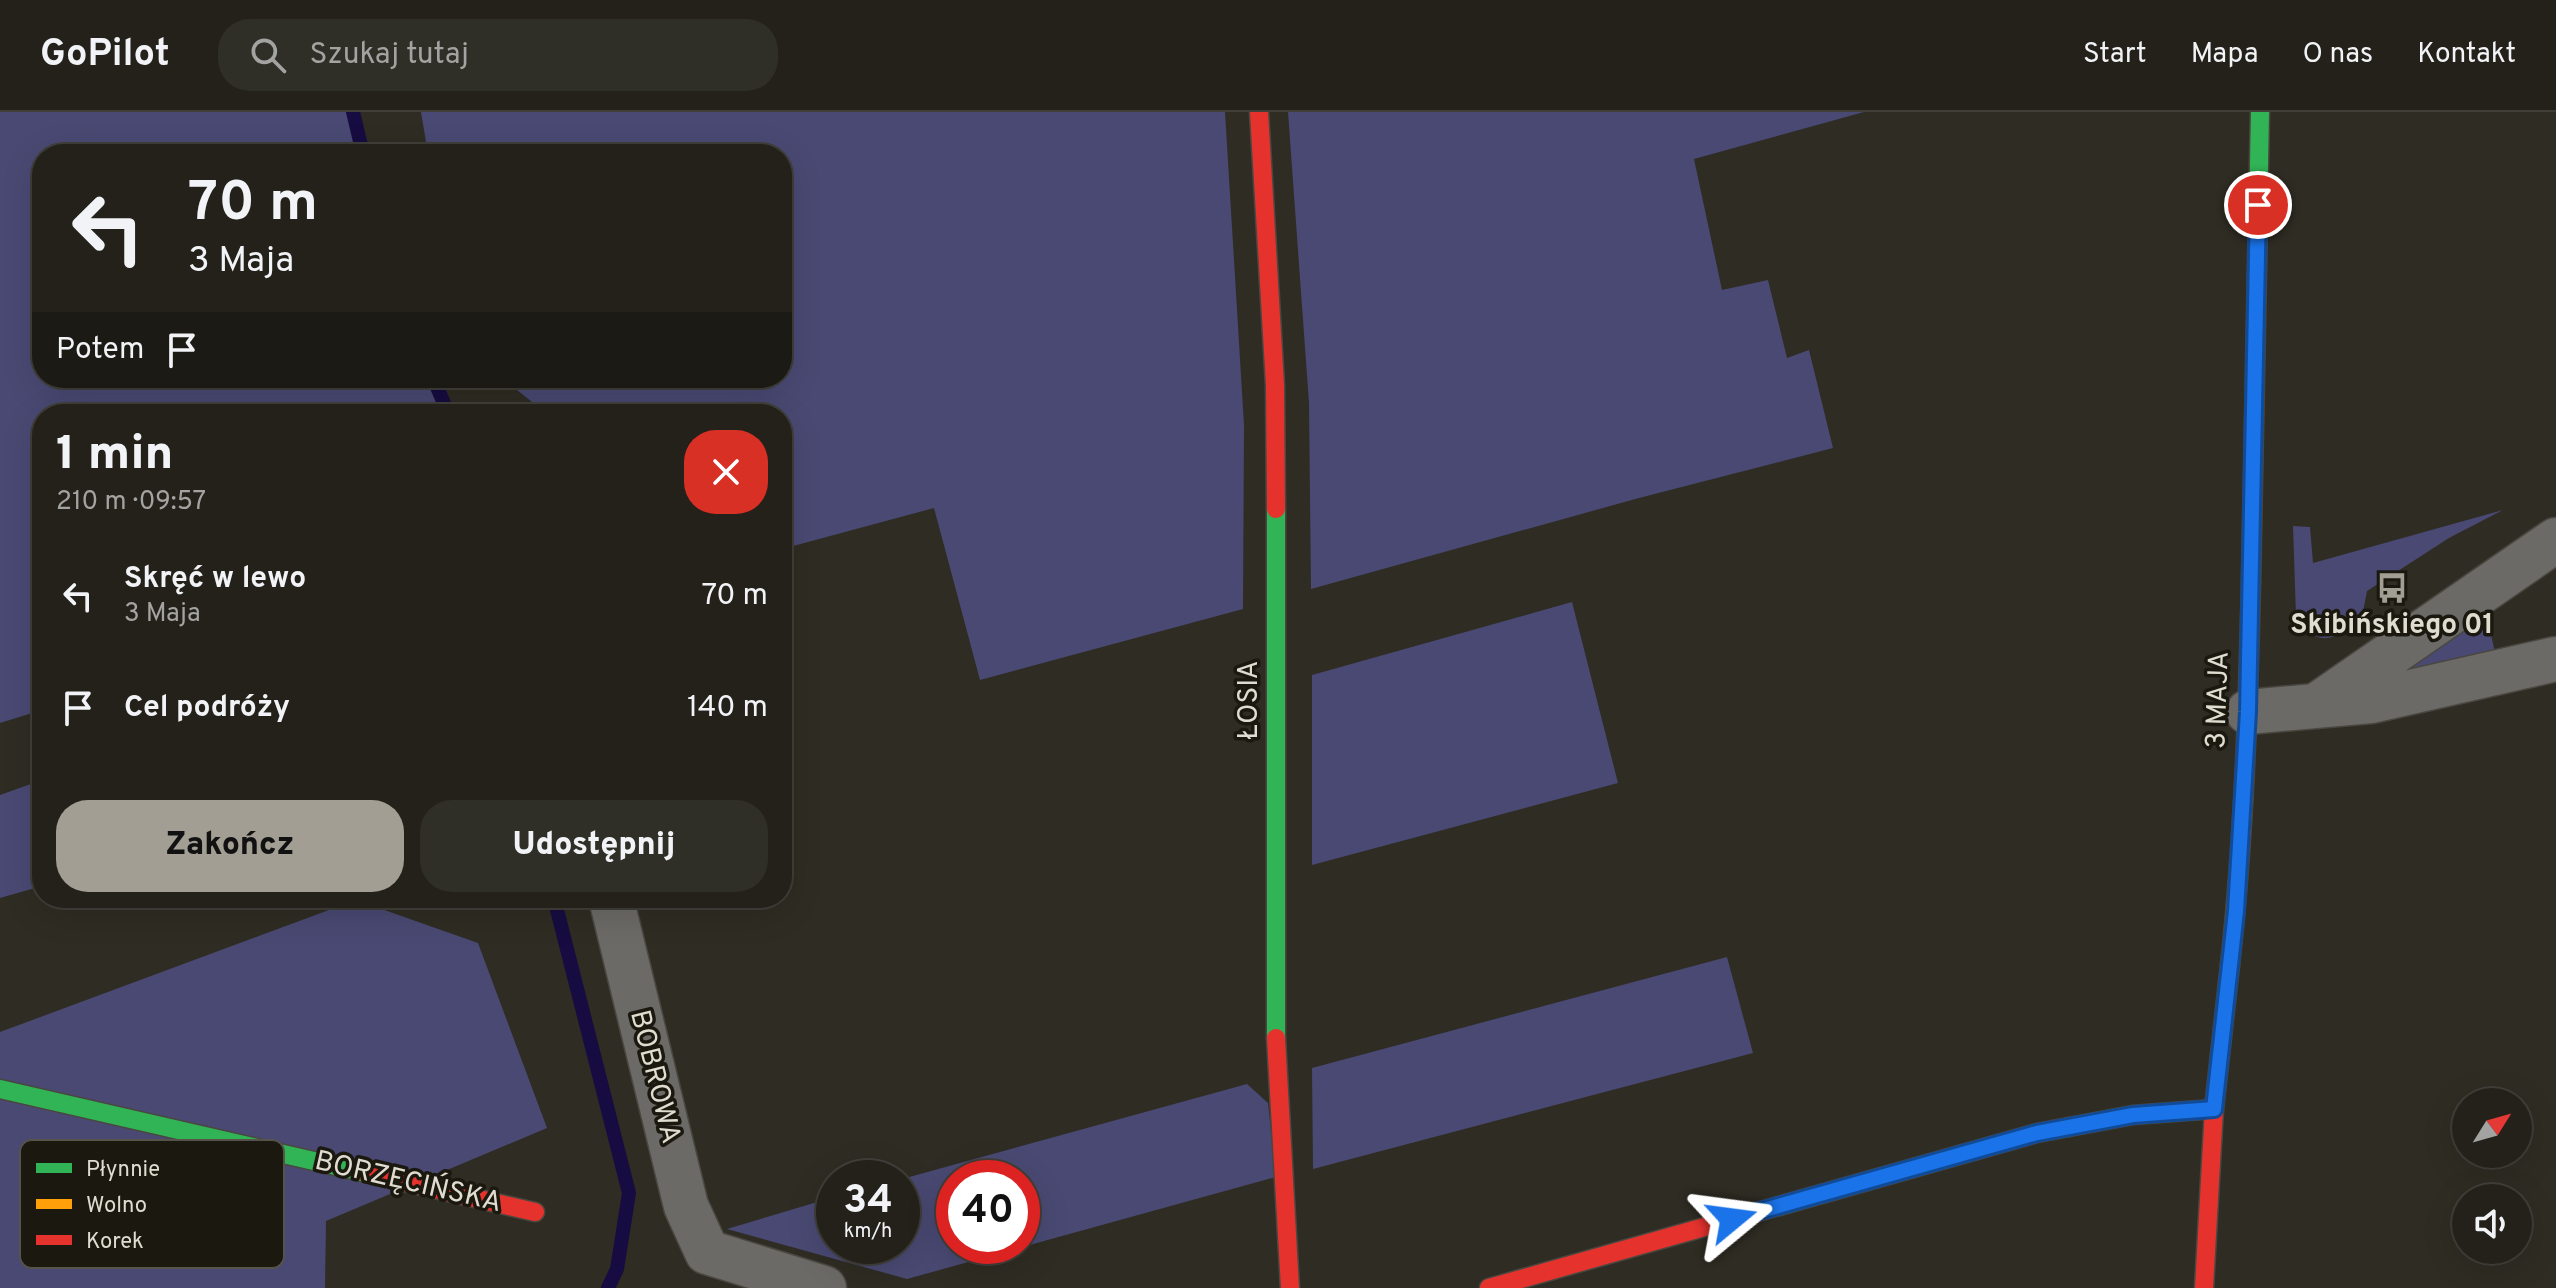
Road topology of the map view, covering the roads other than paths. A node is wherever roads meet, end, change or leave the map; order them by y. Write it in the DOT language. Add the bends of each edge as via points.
graph roads {
  1 [pos="1259,112"];
  2 [pos="2260,112"];
  3 [pos="2556,540"];
  4 [pos="2556,659"];
  5 [pos="2318,704"];
  6 [pos="2248,712"];
  7 [pos="613,908"];
  8 [pos="0,1089"];
  9 [pos="2214,1109"];
  10 [pos="222,1140"];
  11 [pos="284,1154"];
  12 [pos="535,1212"];
  13 [pos="824,1288"];
  14 [pos="1290,1288"];
  15 [pos="1489,1288"];
  16 [pos="2204,1288"];
  1 -- 14 [label="street, ŁOSIA" via="1275,385 1276,1050"];
  2 -- 6 [label="street, 3 MAJA"];
  3 -- 5 [label="street"];
  4 -- 5 [label="street" via="2371,701"];
  5 -- 6 [label="street"];
  6 -- 9 [label="street, 3 MAJA" via="2236,911"];
  7 -- 13 [label="street, BOBROWA" via="682,1192 707,1252"];
  8 -- 10 [label="street, BORZĘCIŃSKA"];
  9 -- 15 [label="street" via="2133,1115 2037,1133"];
  9 -- 16 [label="street, 3 MAJA"];
  11 -- 12 [label="street, BORZĘCIŃSKA"];
}
